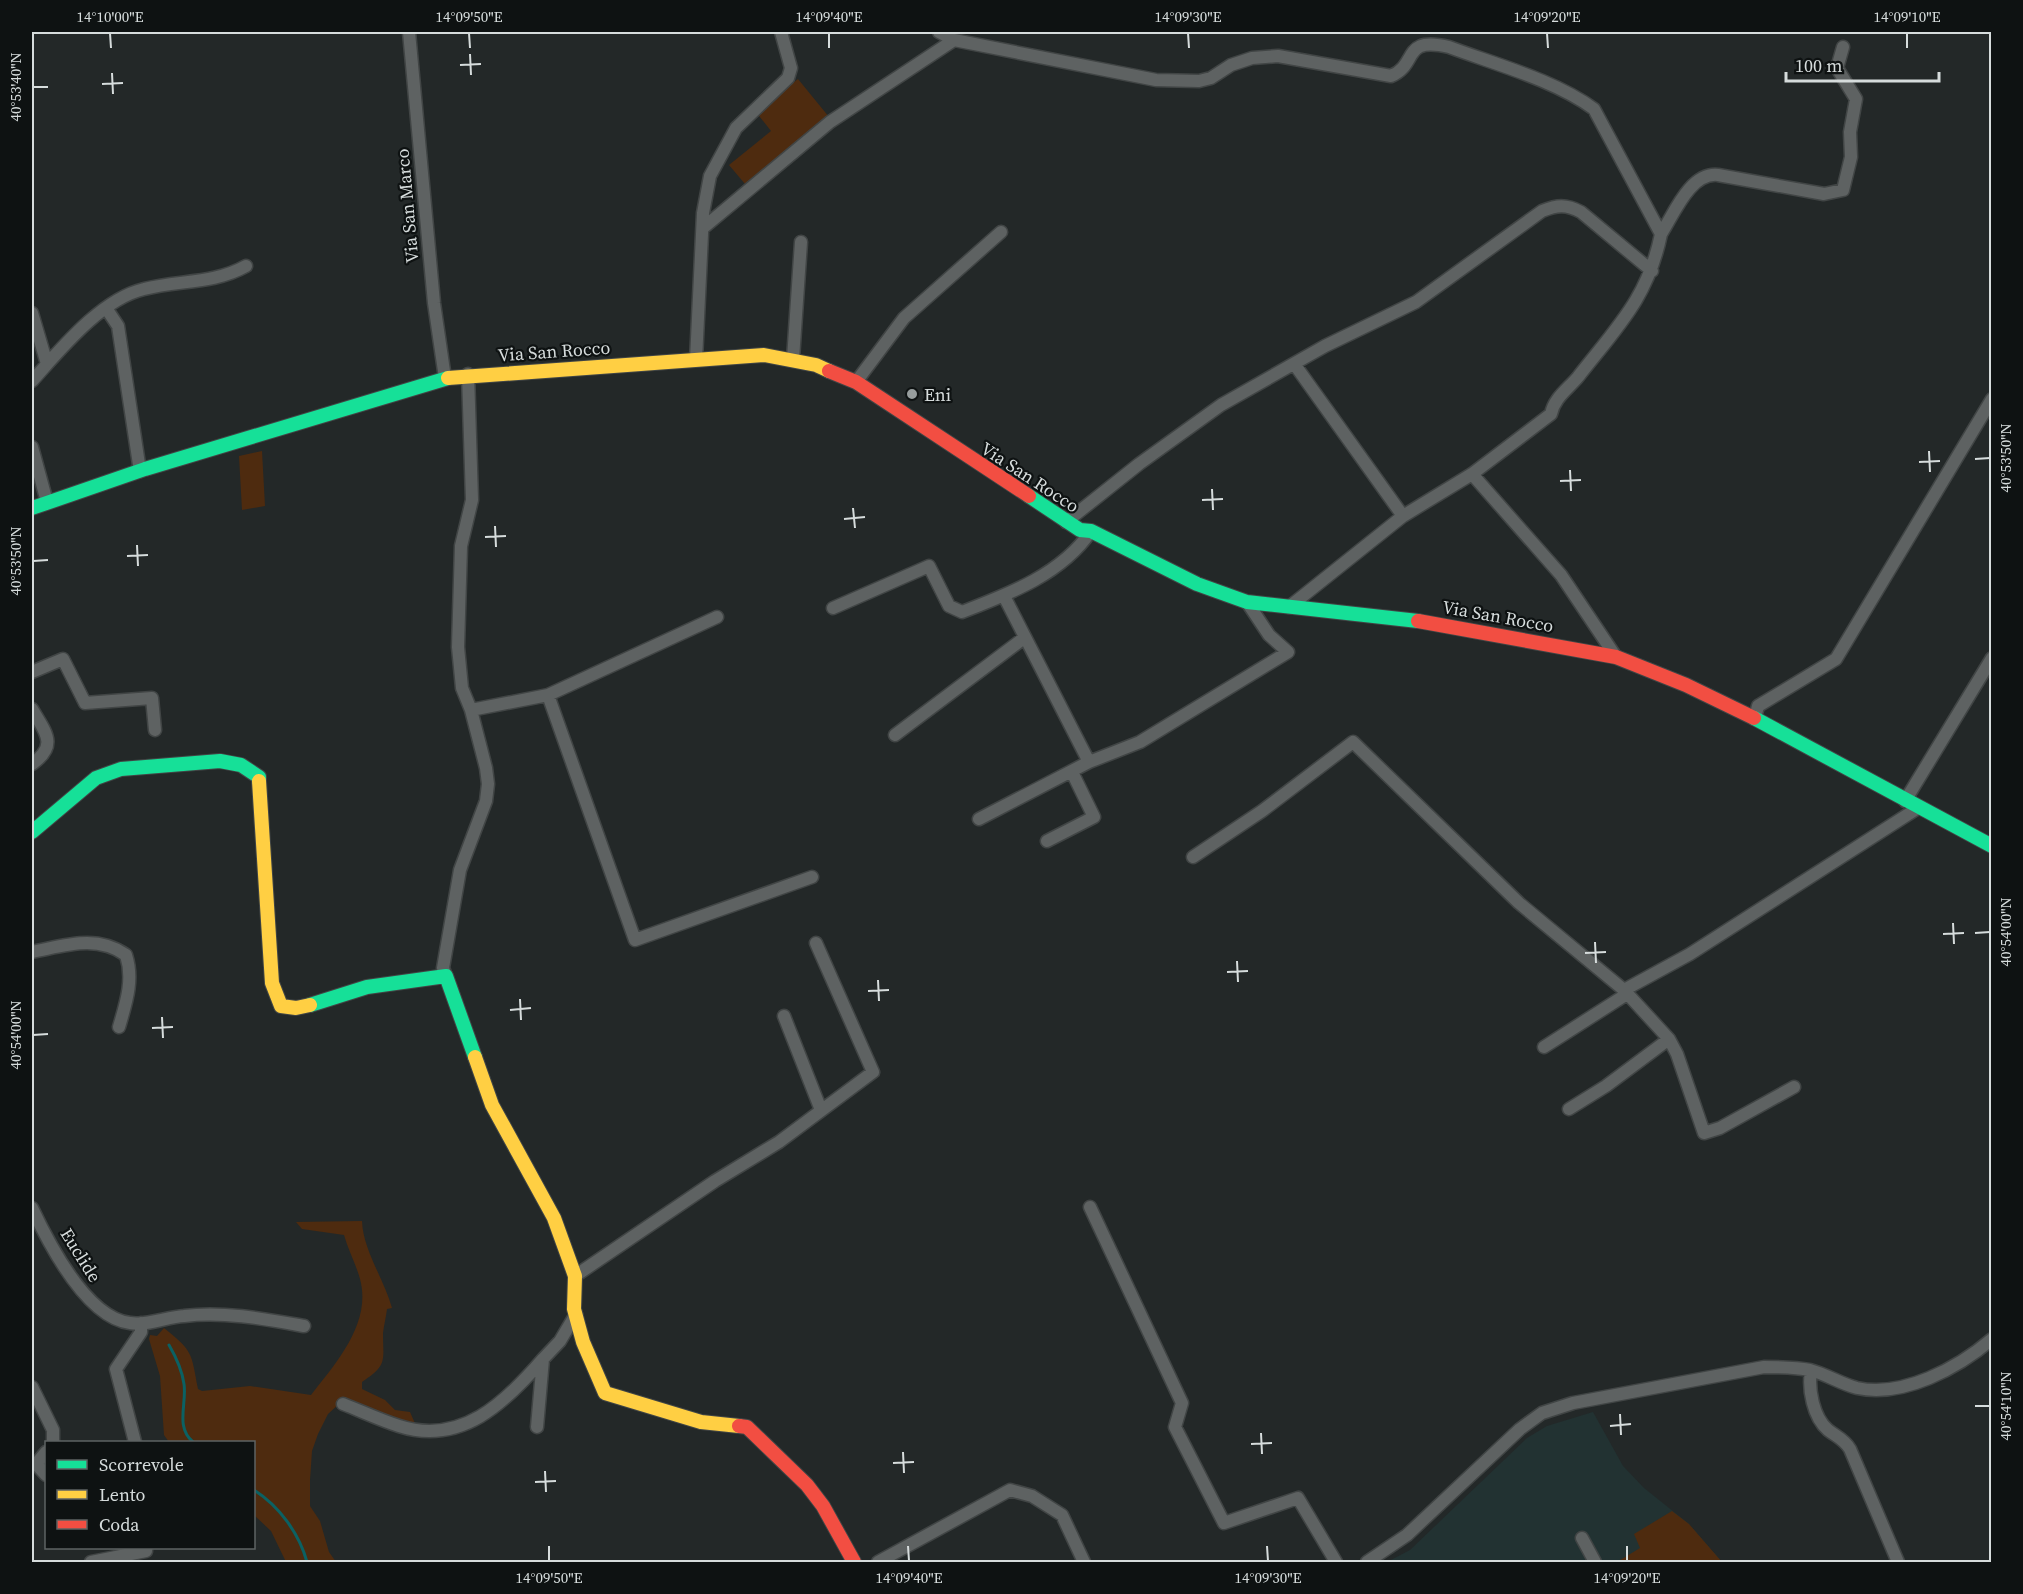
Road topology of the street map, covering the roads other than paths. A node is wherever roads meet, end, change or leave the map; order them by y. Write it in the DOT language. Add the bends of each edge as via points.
graph roads {
  1 [pos="409,32"];
  2 [pos="781,32"];
  3 [pos="939,32"];
  4 [pos="954,40"];
  5 [pos="1843,47"];
  6 [pos="703,228"];
  7 [pos="1001,232"];
  8 [pos="1661,234"];
  9 [pos="801,242"];
  10 [pos="246,266"];
  11 [pos="1652,271"];
  12 [pos="106,308"];
  13 [pos="32,313"];
  14 [pos="794,359"];
  15 [pos="696,360"];
  16 [pos="47,364"];
  17 [pos="1295,365"];
  18 [pos="468,374"];
  19 [pos="445,378"];
  20 [pos="32,381"];
  21 [pos="856,382"];
  22 [pos="1992,399"];
  23 [pos="32,447"];
  24 [pos="140,471"];
  25 [pos="1472,474"];
  26 [pos="47,502"];
  27 [pos="32,508"];
  28 [pos="1403,516"];
  29 [pos="1066,522"];
  30 [pos="1091,531"];
  31 [pos="1004,596"];
  32 [pos="1247,602"];
  33 [pos="1289,607"];
  34 [pos="833,608"];
  35 [pos="717,617"];
  36 [pos="1024,638"];
  37 [pos="1616,657"];
  38 [pos="1992,658"];
  39 [pos="32,672"];
  40 [pos="548,695"];
  41 [pos="32,709"];
  42 [pos="471,710"];
  43 [pos="1755,718"];
  44 [pos="155,730"];
  45 [pos="895,735"];
  46 [pos="1089,762"];
  47 [pos="32,764"];
  48 [pos="1072,772"];
  49 [pos="1911,805"];
  50 [pos="979,819"];
  51 [pos="32,832"];
  52 [pos="1047,841"];
  53 [pos="1992,846"];
  54 [pos="1193,857"];
  55 [pos="812,877"];
  56 [pos="816,943"];
  57 [pos="32,952"];
  58 [pos="446,976"];
  59 [pos="1625,992"];
  60 [pos="784,1016"];
  61 [pos="119,1028"];
  62 [pos="1669,1039"];
  63 [pos="1545,1047"];
  64 [pos="1794,1087"];
  65 [pos="1569,1109"];
  66 [pos="821,1110"];
  67 [pos="32,1208"];
  68 [pos="1090,1208"];
  69 [pos="575,1276"];
  70 [pos="576,1314"];
  71 [pos="141,1323"];
  72 [pos="304,1326"];
  73 [pos="1992,1339"];
  74 [pos="543,1359"];
  75 [pos="1811,1371"];
  76 [pos="32,1387"];
  77 [pos="343,1404"];
  78 [pos="537,1426"];
  79 [pos="53,1441"];
  80 [pos="134,1441"];
  81 [pos="45,1453"];
  82 [pos="34,1464"];
  83 [pos="1582,1538"];
  84 [pos="145,1549"];
  85 [pos="1382,1558"];
  86 [pos="91,1563"];
  87 [pos="854,1563"];
  88 [pos="878,1563"];
  89 [pos="1084,1563"];
  90 [pos="1336,1563"];
  91 [pos="1368,1563"];
  92 [pos="1595,1563"];
  93 [pos="1898,1563"];
  1 -- 19 [label="street, Via San Marco" via="434,303"];
  2 -- 6 [label="street" via="791,68 788,78 736,128 726,144 710,176"];
  3 -- 4 [label="street"];
  4 -- 6 [label="street" via="830,122"];
  4 -- 8 [label="street" via="1156,80 1199,81 1252,58 1278,56 1391,76 1399,73 1420,45 1449,47 1547,85 1594,109"];
  5 -- 8 [label="street" via="1838,69 1856,99 1850,132 1851,157 1843,190 1824,194 1718,174 1704,175"];
  6 -- 15 [label="street"];
  7 -- 21 [label="street" via="904,318"];
  8 -- 11 [label="street"];
  9 -- 14 [label="street"];
  10 -- 12 [label="street" via="226,277 141,289"];
  11 -- 17 [label="street" via="1581,212 1556,205 1416,302"];
  11 -- 25 [label="street" via="1640,298 1553,404 1551,414"];
  12 -- 16 [label="street"];
  12 -- 24 [label="street" via="118,326"];
  13 -- 16 [label="street"];
  14 -- 15 [label="street, Via San Rocco" via="764,355"];
  14 -- 21 [label="street, Via San Rocco"];
  15 -- 18 [label="street, Via San Rocco"];
  16 -- 20 [label="street"];
  17 -- 28 [label="street"];
  17 -- 29 [label="street" via="1221,405"];
  18 -- 19 [label="street, Via San Rocco"];
  18 -- 42 [label="street" via="472,500 461,546 458,647 462,688"];
  19 -- 24 [label="street, Via San Rocco"];
  21 -- 29 [label="street, Via San Rocco"];
  22 -- 43 [label="street" via="1836,659 1758,706"];
  23 -- 26 [label="street"];
  24 -- 26 [label="street, Via San Rocco"];
  25 -- 28 [label="street"];
  25 -- 37 [label="street" via="1561,575"];
  26 -- 27 [label="street, Via San Rocco"];
  28 -- 33 [label="street"];
  29 -- 30 [label="street, Via San Rocco"];
  30 -- 31 [label="street" via="1073,554"];
  30 -- 32 [label="street, Via San Rocco" via="1186,579"];
  31 -- 34 [label="street" via="956,611 944,597 929,566"];
  31 -- 36 [label="street"];
  32 -- 33 [label="street, Via San Rocco"];
  32 -- 46 [label="street" via="1263,628 1288,652 1140,742"];
  33 -- 37 [label="street, Via San Rocco" via="1393,615"];
  35 -- 40 [label="street"];
  36 -- 45 [label="street"];
  36 -- 46 [label="street"];
  37 -- 43 [label="street, Via San Rocco"];
  38 -- 49 [label="street"];
  39 -- 44 [label="street" via="63,659 85,703 152,698"];
  40 -- 42 [label="street"];
  40 -- 55 [label="street" via="635,940"];
  41 -- 47 [label="street" via="48,743 46,751"];
  42 -- 58 [label="street" via="486,768 486,801 460,870 443,968"];
  43 -- 49 [label="street, Via San Rocco"];
  46 -- 48 [label="street"];
  48 -- 50 [label="street"];
  48 -- 52 [label="street" via="1094,817"];
  49 -- 53 [label="street, Via San Rocco"];
  49 -- 59 [label="street" via="1690,954"];
  51 -- 58 [label="street" via="96,778 121,769 166,763 236,762 259,777 272,983 281,1006 306,1006 380,982"];
  54 -- 59 [label="street" via="1262,812 1353,742 1519,903"];
  56 -- 66 [label="street" via="873,1072"];
  57 -- 61 [label="street" via="85,941 126,954 129,990"];
  58 -- 69 [label="street" via="492,1105 554,1218"];
  59 -- 62 [label="street"];
  59 -- 63 [label="street"];
  60 -- 66 [label="street"];
  62 -- 64 [label="street" via="1704,1133"];
  62 -- 65 [label="street"];
  66 -- 69 [label="street" via="779,1142"];
  67 -- 71 [label="street, Euclide" via="93,1305 129,1323"];
  68 -- 90 [label="street" via="1182,1404 1175,1427 1224,1523 1298,1498"];
  69 -- 70 [label="street"];
  70 -- 74 [label="street" via="560,1341"];
  70 -- 87 [label="street" via="582,1342 605,1394 700,1422 747,1428 807,1485"];
  71 -- 72 [label="street" via="186,1315 214,1315"];
  71 -- 80 [label="street" via="141,1332 116,1370"];
  73 -- 75 [label="street" via="1941,1372 1890,1389 1855,1388"];
  74 -- 77 [label="street" via="515,1392 458,1429 440,1432 400,1426"];
  74 -- 78 [label="street"];
  75 -- 85 [label="street" via="1764,1367 1573,1403 1542,1413"];
  75 -- 93 [label="street" via="1809,1383 1816,1409 1826,1428 1843,1438 1850,1449"];
  76 -- 79 [label="street" via="53,1430"];
  81 -- 82 [label="street"];
  83 -- 92 [label="street"];
  84 -- 86 [label="street"];
  85 -- 91 [label="street"];
  88 -- 89 [label="street" via="1010,1490 1032,1496 1062,1515"];
}
